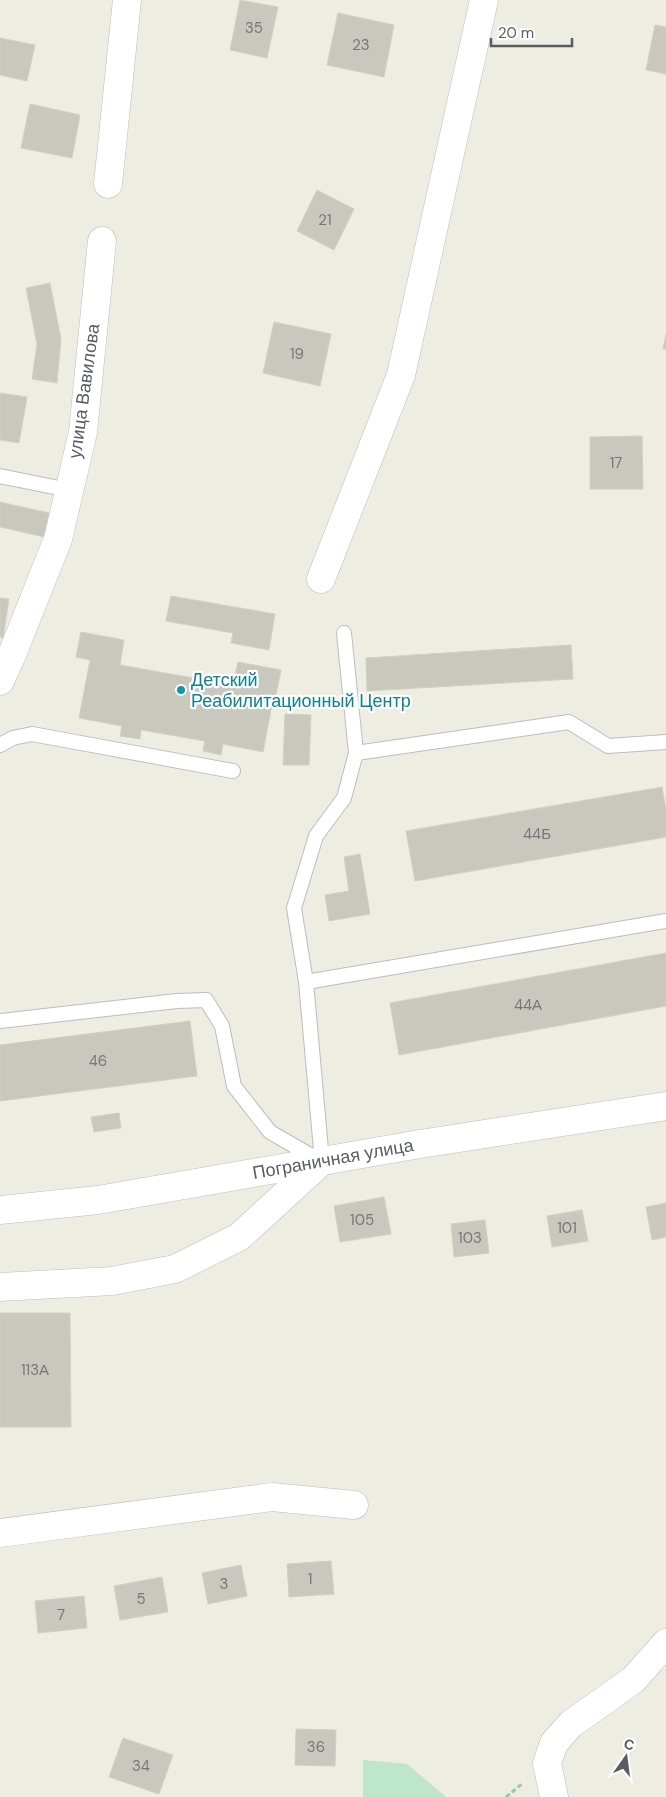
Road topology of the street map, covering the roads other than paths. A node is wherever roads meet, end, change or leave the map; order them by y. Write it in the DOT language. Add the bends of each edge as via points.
graph roads {
  1 [pos="127,0"];
  2 [pos="484,0"];
  3 [pos="108,184"];
  4 [pos="102,241"];
  5 [pos="0,476"];
  6 [pos="69,490"];
  7 [pos="321,579"];
  8 [pos="344,633"];
  9 [pos="0,681"];
  10 [pos="666,742"];
  11 [pos="0,745"];
  12 [pos="356,753"];
  13 [pos="232,771"];
  14 [pos="666,921"];
  15 [pos="306,982"];
  16 [pos="0,1021"];
  17 [pos="666,1106"];
  18 [pos="322,1161"];
  19 [pos="0,1210"];
  20 [pos="0,1287"];
  21 [pos="354,1505"];
  22 [pos="0,1533"];
  23 [pos="666,1643"];
  24 [pos="554,1797"];
  1 -- 3 [label="street"];
  2 -- 7 [label="street" via="401,374"];
  4 -- 6 [label="street, улица Вавилова" via="82,432"];
  5 -- 6 [label="lane"];
  6 -- 9 [label="street, улица Вавилова" via="58,539"];
  8 -- 12 [label="lane"];
  10 -- 12 [label="lane" via="608,746 569,722"];
  11 -- 13 [label="lane" via="32,734"];
  12 -- 15 [label="lane" via="344,798 316,836 294,908"];
  14 -- 15 [label="lane"];
  15 -- 18 [label="lane"];
  16 -- 18 [label="lane" via="206,1000 222,1026 234,1086 270,1132"];
  17 -- 18 [label="street, Пограничная улица"];
  18 -- 19 [label="street, Пограничная улица" via="98,1200"];
  18 -- 20 [label="street" via="240,1237 175,1269 112,1281"];
  21 -- 22 [label="street" via="272,1497"];
  23 -- 24 [label="street" via="633,1680 571,1724 554,1743 547,1764"];
}
